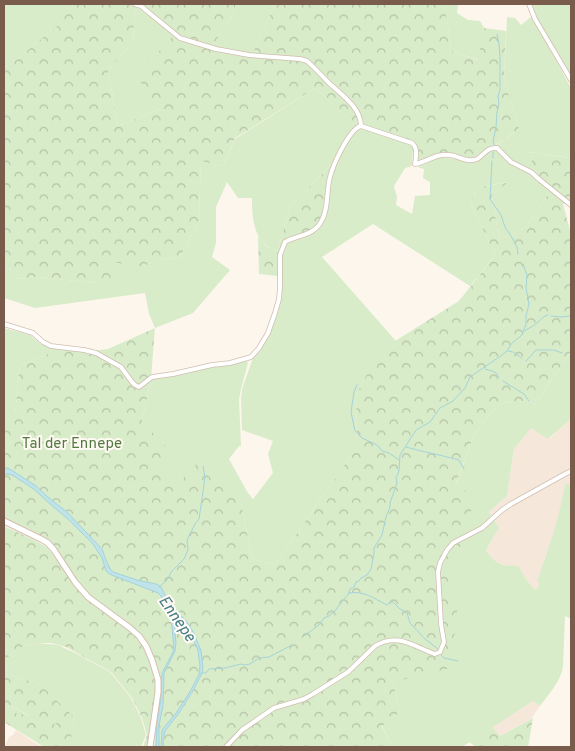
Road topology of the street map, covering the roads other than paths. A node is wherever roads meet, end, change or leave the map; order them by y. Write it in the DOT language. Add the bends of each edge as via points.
graph roads {
  1 [pos="135,4"];
  2 [pos="528,4"];
  3 [pos="571,80"];
  4 [pos="361,126"];
  5 [pos="571,204"];
  6 [pos="4,324"];
  7 [pos="571,471"];
  8 [pos="4,521"];
  9 [pos="150,747"];
  10 [pos="226,747"];
  1 -- 4 [label="street" via="180,38 249,55 307,61 348,100 357,112"];
  2 -- 3 [label="street"];
  4 -- 5 [label="street" via="415,145 415,164 436,156 450,155 474,160 488,149 497,148 511,162 531,172"];
  4 -- 6 [label="street" via="348,137 330,176 321,222 315,230 285,242 281,250 279,299 275,313 268,333 250,357 152,377 139,387 121,368 96,353 51,346 33,333"];
  7 -- 10 [label="street" via="511,504 482,528 446,550 438,572 444,642 440,652 435,654 400,640 380,643 348,672 304,699 274,708 242,730"];
  8 -- 9 [label="street" via="48,543 88,598 141,638 158,680"];
}
